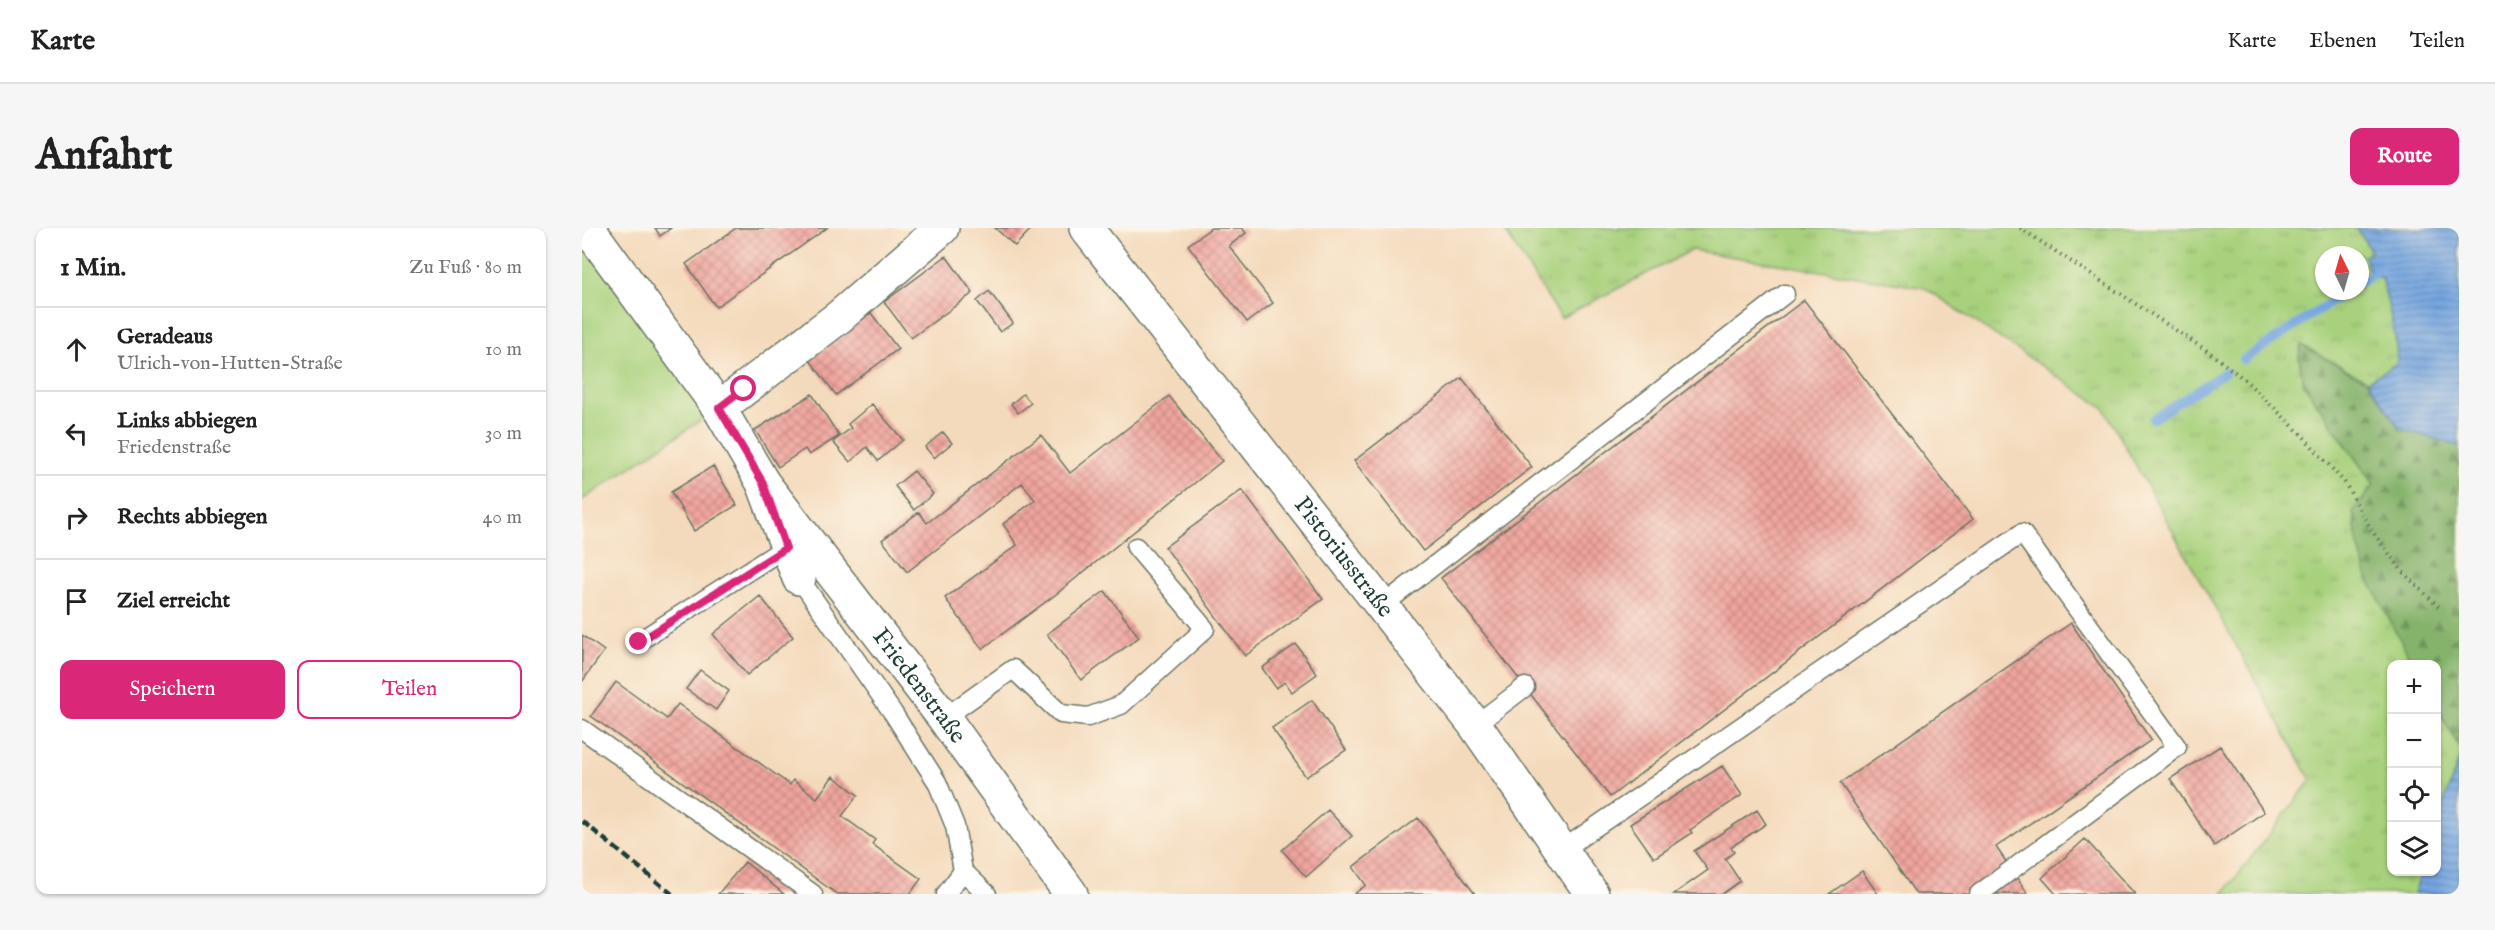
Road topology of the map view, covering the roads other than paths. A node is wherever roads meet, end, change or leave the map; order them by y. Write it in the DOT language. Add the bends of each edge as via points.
graph roads {
  1 [pos="588,228"];
  2 [pos="942,228"];
  3 [pos="1086,228"];
  4 [pos="1785,294"];
  5 [pos="719,408"];
  6 [pos="763,483"];
  7 [pos="1136,546"];
  8 [pos="786,548"];
  9 [pos="799,578"];
  10 [pos="1383,605"];
  11 [pos="639,642"];
  12 [pos="1525,687"];
  13 [pos="944,718"];
  14 [pos="1475,725"];
  15 [pos="582,729"];
  16 [pos="1562,850"];
  17 [pos="963,871"];
  18 [pos="813,894"];
  19 [pos="946,894"];
  20 [pos="987,894"];
  21 [pos="1071,894"];
  22 [pos="1592,894"];
  23 [pos="1979,894"];
  1 -- 5 [label="street, Friedenstraße"];
  2 -- 5 [label="street" via="839,317"];
  3 -- 10 [label="street, Pistoriusstraße"];
  4 -- 10 [label="lane"];
  5 -- 6 [label="street, Friedenstraße"];
  6 -- 8 [label="street, Friedenstraße"];
  6 -- 13 [label="street, Friedenstraße"];
  7 -- 13 [label="lane" via="1205,629 1121,705 1088,717 1061,714 1013,669"];
  8 -- 9 [label="street, Friedenstraße"];
  8 -- 11 [label="lane"];
  9 -- 17 [label="lane" via="937,782 954,826"];
  10 -- 14 [label="street, Pistoriusstraße"];
  12 -- 14 [label="lane"];
  13 -- 21 [label="street, Friedenstraße"];
  14 -- 16 [label="street, Pistoriusstraße"];
  15 -- 18 [label="lane"];
  16 -- 22 [label="street, Pistoriusstraße"];
  16 -- 23 [label="lane" via="2022,533 2177,747"];
  17 -- 19 [label="lane"];
  17 -- 20 [label="lane"];
}
